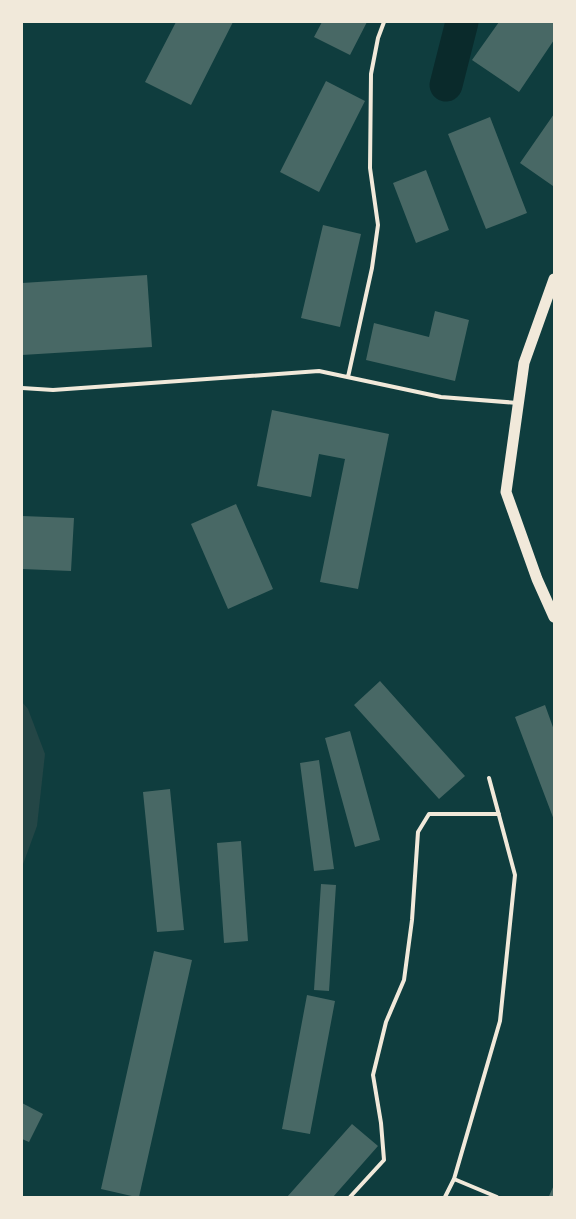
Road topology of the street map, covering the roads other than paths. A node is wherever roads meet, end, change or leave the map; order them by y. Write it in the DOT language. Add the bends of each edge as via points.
graph roads {
  1 [pos="384,22"];
  2 [pos="554,279"];
  3 [pos="348,377"];
  4 [pos="22,388"];
  5 [pos="518,404"];
  6 [pos="554,617"];
  7 [pos="489,778"];
  8 [pos="499,814"];
  9 [pos="454,1179"];
  10 [pos="350,1197"];
  11 [pos="445,1197"];
  12 [pos="497,1197"];
  1 -- 3 [label="street" via="371,74 370,168 378,225 372,268"];
  2 -- 5 [label="highway" via="524,363"];
  3 -- 4 [label="street" via="319,371 53,390"];
  3 -- 5 [label="street" via="441,397"];
  5 -- 6 [label="highway" via="506,492 537,579"];
  7 -- 8 [label="street"];
  8 -- 9 [label="street" via="515,875 500,1021"];
  8 -- 10 [label="street" via="429,814 418,832 412,920 404,980 386,1022 373,1075 384,1160"];
  9 -- 11 [label="street"];
  9 -- 12 [label="street"];
}
